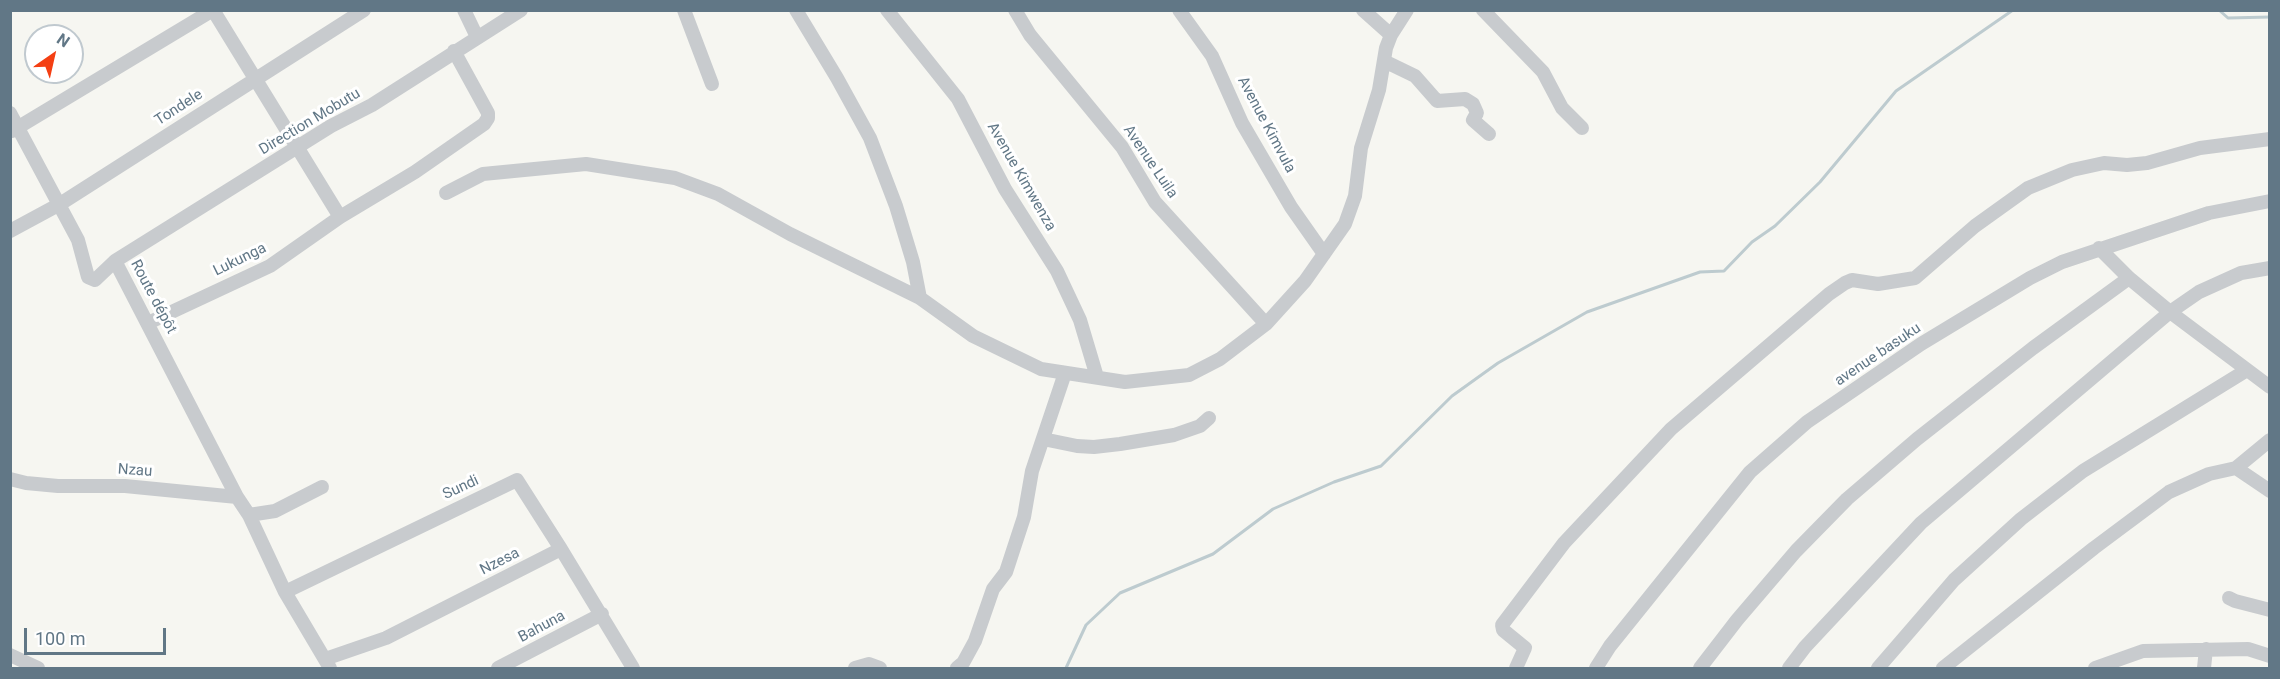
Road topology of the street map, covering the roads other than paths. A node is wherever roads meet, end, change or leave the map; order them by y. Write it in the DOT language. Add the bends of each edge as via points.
graph roads {
  1 [pos="213,10"];
  2 [pos="364,10"];
  3 [pos="464,10"];
  4 [pos="521,10"];
  5 [pos="684,10"];
  6 [pos="796,10"];
  7 [pos="887,10"];
  8 [pos="1015,10"];
  9 [pos="1179,10"];
  10 [pos="1363,10"];
  11 [pos="1407,10"];
  12 [pos="1483,10"];
  13 [pos="1391,35"];
  14 [pos="477,37"];
  15 [pos="454,51"];
  16 [pos="1384,61"];
  17 [pos="256,78"];
  18 [pos="712,84"];
  19 [pos="10,113"];
  20 [pos="1582,128"];
  21 [pos="14,130"];
  22 [pos="1489,134"];
  23 [pos="2270,139"];
  24 [pos="298,148"];
  25 [pos="446,193"];
  26 [pos="2270,201"];
  27 [pos="60,204"];
  28 [pos="340,217"];
  29 [pos="10,231"];
  30 [pos="2099,248"];
  31 [pos="1324,255"];
  32 [pos="115,261"];
  33 [pos="2270,268"];
  34 [pos="2129,278"];
  35 [pos="920,298"];
  36 [pos="2170,312"];
  37 [pos="148,323"];
  38 [pos="1266,324"];
  39 [pos="2247,370"];
  40 [pos="1065,373"];
  41 [pos="1097,377"];
  42 [pos="2270,387"];
  43 [pos="1209,418"];
  44 [pos="1043,439"];
  45 [pos="2270,440"];
  46 [pos="2236,468"];
  47 [pos="10,479"];
  48 [pos="322,487"];
  49 [pos="2270,491"];
  50 [pos="237,498"];
  51 [pos="249,515"];
  52 [pos="561,549"];
  53 [pos="285,592"];
  54 [pos="2229,598"];
  55 [pos="2270,610"];
  56 [pos="602,614"];
  57 [pos="2206,648"];
  58 [pos="10,656"];
  59 [pos="2270,656"];
  60 [pos="328,664"];
  61 [pos="38,669"];
  62 [pos="498,669"];
  63 [pos="633,669"];
  64 [pos="855,669"];
  65 [pos="880,669"];
  66 [pos="957,669"];
  67 [pos="1516,669"];
  68 [pos="1596,669"];
  69 [pos="1700,669"];
  70 [pos="1789,669"];
  71 [pos="1878,669"];
  72 [pos="1943,669"];
  73 [pos="2095,669"];
  74 [pos="2204,669"];
  1 -- 17 [label="street"];
  1 -- 21 [label="street"];
  2 -- 17 [label="street, Tondele"];
  3 -- 14 [label="street"];
  4 -- 14 [label="street, Direction Mobutu"];
  5 -- 18 [label="street"];
  6 -- 35 [label="street" via="870,138 896,206"];
  7 -- 41 [label="street, Avenue Kimwenza" via="958,99 1005,189 1058,271 1080,320"];
  8 -- 38 [label="street, Avenue Luila" via="1030,35 1122,147 1155,202"];
  9 -- 31 [label="street, Avenue Kimvula" via="1212,56 1242,123"];
  10 -- 13 [label="street"];
  11 -- 13 [label="street"];
  12 -- 20 [label="street" via="1543,72 1562,108"];
  13 -- 16 [label="street"];
  14 -- 15 [label="street, Direction Mobutu"];
  15 -- 24 [label="street, Direction Mobutu"];
  15 -- 28 [label="street, Lukunga" via="488,113 484,124"];
  16 -- 22 [label="street" via="1414,76 1437,101 1465,99 1473,104 1477,113 1473,120"];
  16 -- 31 [label="street" via="1361,148 1355,196 1345,224"];
  17 -- 24 [label="street"];
  17 -- 27 [label="street, Tondele"];
  19 -- 21 [label="street, Route dépôt"];
  21 -- 27 [label="street, Route dépôt"];
  23 -- 67 [label="street" via="2200,148 2147,163 2104,163 2072,171 2028,188 1975,226 1915,278 1878,284 1852,280 1829,294 1671,429 1564,543 1502,625 1525,648"];
  24 -- 28 [label="street"];
  24 -- 32 [label="street, Direction Mobutu"];
  25 -- 35 [label="street" via="483,174 586,164 675,178 718,194"];
  26 -- 30 [label="street, avenue basuku" via="2209,213"];
  27 -- 29 [label="street, Tondele"];
  27 -- 32 [label="street, Route dépôt" via="78,240 88,277 95,280"];
  28 -- 37 [label="street, Lukunga" via="270,266"];
  30 -- 34 [label="street"];
  30 -- 68 [label="street, avenue basuku" via="2020,284 1921,344 1807,422 1750,472 1617,637"];
  31 -- 38 [label="street"];
  32 -- 37 [label="street, Route dépôt"];
  33 -- 36 [label="street" via="2241,273 2199,291"];
  34 -- 36 [label="street"];
  34 -- 69 [label="street" via="2024,355 1847,499 1781,568"];
  35 -- 40 [label="street" via="973,336 1041,369"];
  36 -- 39 [label="street"];
  36 -- 70 [label="street" via="1921,524"];
  37 -- 50 [label="street, Route dépôt"];
  38 -- 41 [label="street" via="1220,359 1189,375 1125,382"];
  39 -- 42 [label="street"];
  39 -- 71 [label="street" via="2083,471 2021,519 1953,580"];
  40 -- 41 [label="street"];
  40 -- 44 [label="street"];
  43 -- 44 [label="street" via="1200,426 1174,435 1120,444 1086,447"];
  44 -- 66 [label="street" via="1006,572 993,589 975,641"];
  45 -- 46 [label="street"];
  46 -- 49 [label="street"];
  46 -- 72 [label="street" via="2209,474 2169,492"];
  47 -- 50 [label="street, Nzau"];
  48 -- 51 [label="street" via="275,511"];
  50 -- 51 [label="street"];
  51 -- 53 [label="street"];
  52 -- 53 [label="street, Sundi" via="517,480"];
  52 -- 56 [label="street"];
  52 -- 60 [label="street, Nzesa" via="386,639"];
  53 -- 60 [label="street"];
  54 -- 55 [label="street"];
  56 -- 62 [label="street, Bahuna"];
  56 -- 63 [label="street"];
  57 -- 59 [label="street" via="2248,649"];
  57 -- 73 [label="street" via="2138,651"];
  57 -- 74 [label="street"];
  58 -- 61 [label="street"];
  64 -- 65 [label="street" via="870,664"];
}
